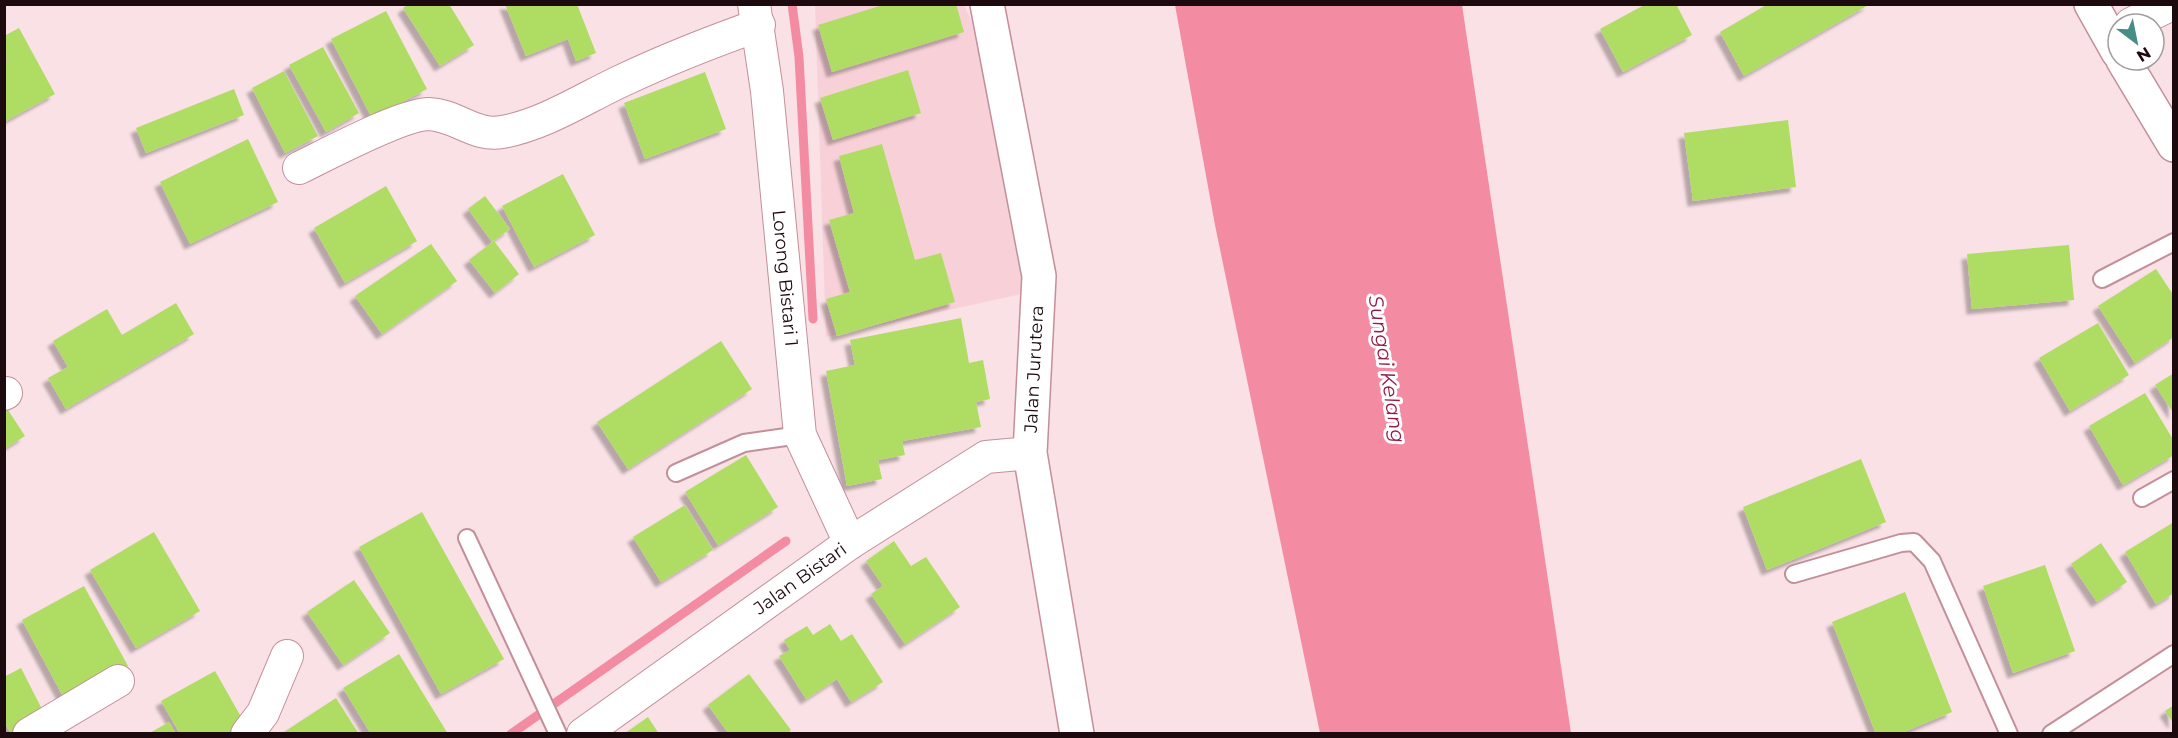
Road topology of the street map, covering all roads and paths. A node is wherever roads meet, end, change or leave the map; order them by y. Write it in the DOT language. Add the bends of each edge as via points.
graph roads {
  1 [pos="987,4"];
  2 [pos="2091,4"];
  3 [pos="757,15"];
  4 [pos="2106,23"];
  5 [pos="2136,72"];
  6 [pos="2174,145"];
  7 [pos="298,168"];
  8 [pos="2174,242"];
  9 [pos="2102,279"];
  10 [pos="800,435"];
  11 [pos="1030,453"];
  12 [pos="676,473"];
  13 [pos="2174,480"];
  14 [pos="2142,498"];
  15 [pos="467,538"];
  16 [pos="850,543"];
  17 [pos="1794,574"];
  18 [pos="2174,654"];
  19 [pos="287,656"];
  20 [pos="118,681"];
  21 [pos="565,731"];
  22 [pos="29,734"];
  23 [pos="247,734"];
  24 [pos="1077,734"];
  25 [pos="2009,734"];
  26 [pos="2051,734"];
  1 -- 11 [label="street, Jalan Jurutera" via="1039,276"];
  2 -- 4 [label="street"];
  3 -- 7 [label="street" via="529,125 501,133 475,131 452,118 427,114 393,124"];
  3 -- 10 [label="street, Lorong Bistari 1"];
  5 -- 6 [label="street"];
  8 -- 9 [label="lane"];
  10 -- 12 [label="lane" via="744,443"];
  10 -- 16 [label="street, Lorong Bistari 1"];
  11 -- 16 [label="street, Jalan Bistari" via="986,457"];
  11 -- 24 [label="street, Jalan Jurutera"];
  13 -- 14 [label="lane"];
  15 -- 21 [label="lane" via="531,677"];
  16 -- 21 [label="street, Jalan Bistari"];
  17 -- 25 [label="lane" via="1914,542 1932,561"];
  18 -- 26 [label="lane"];
  19 -- 23 [label="street" via="263,713"];
  20 -- 22 [label="street"];
}
